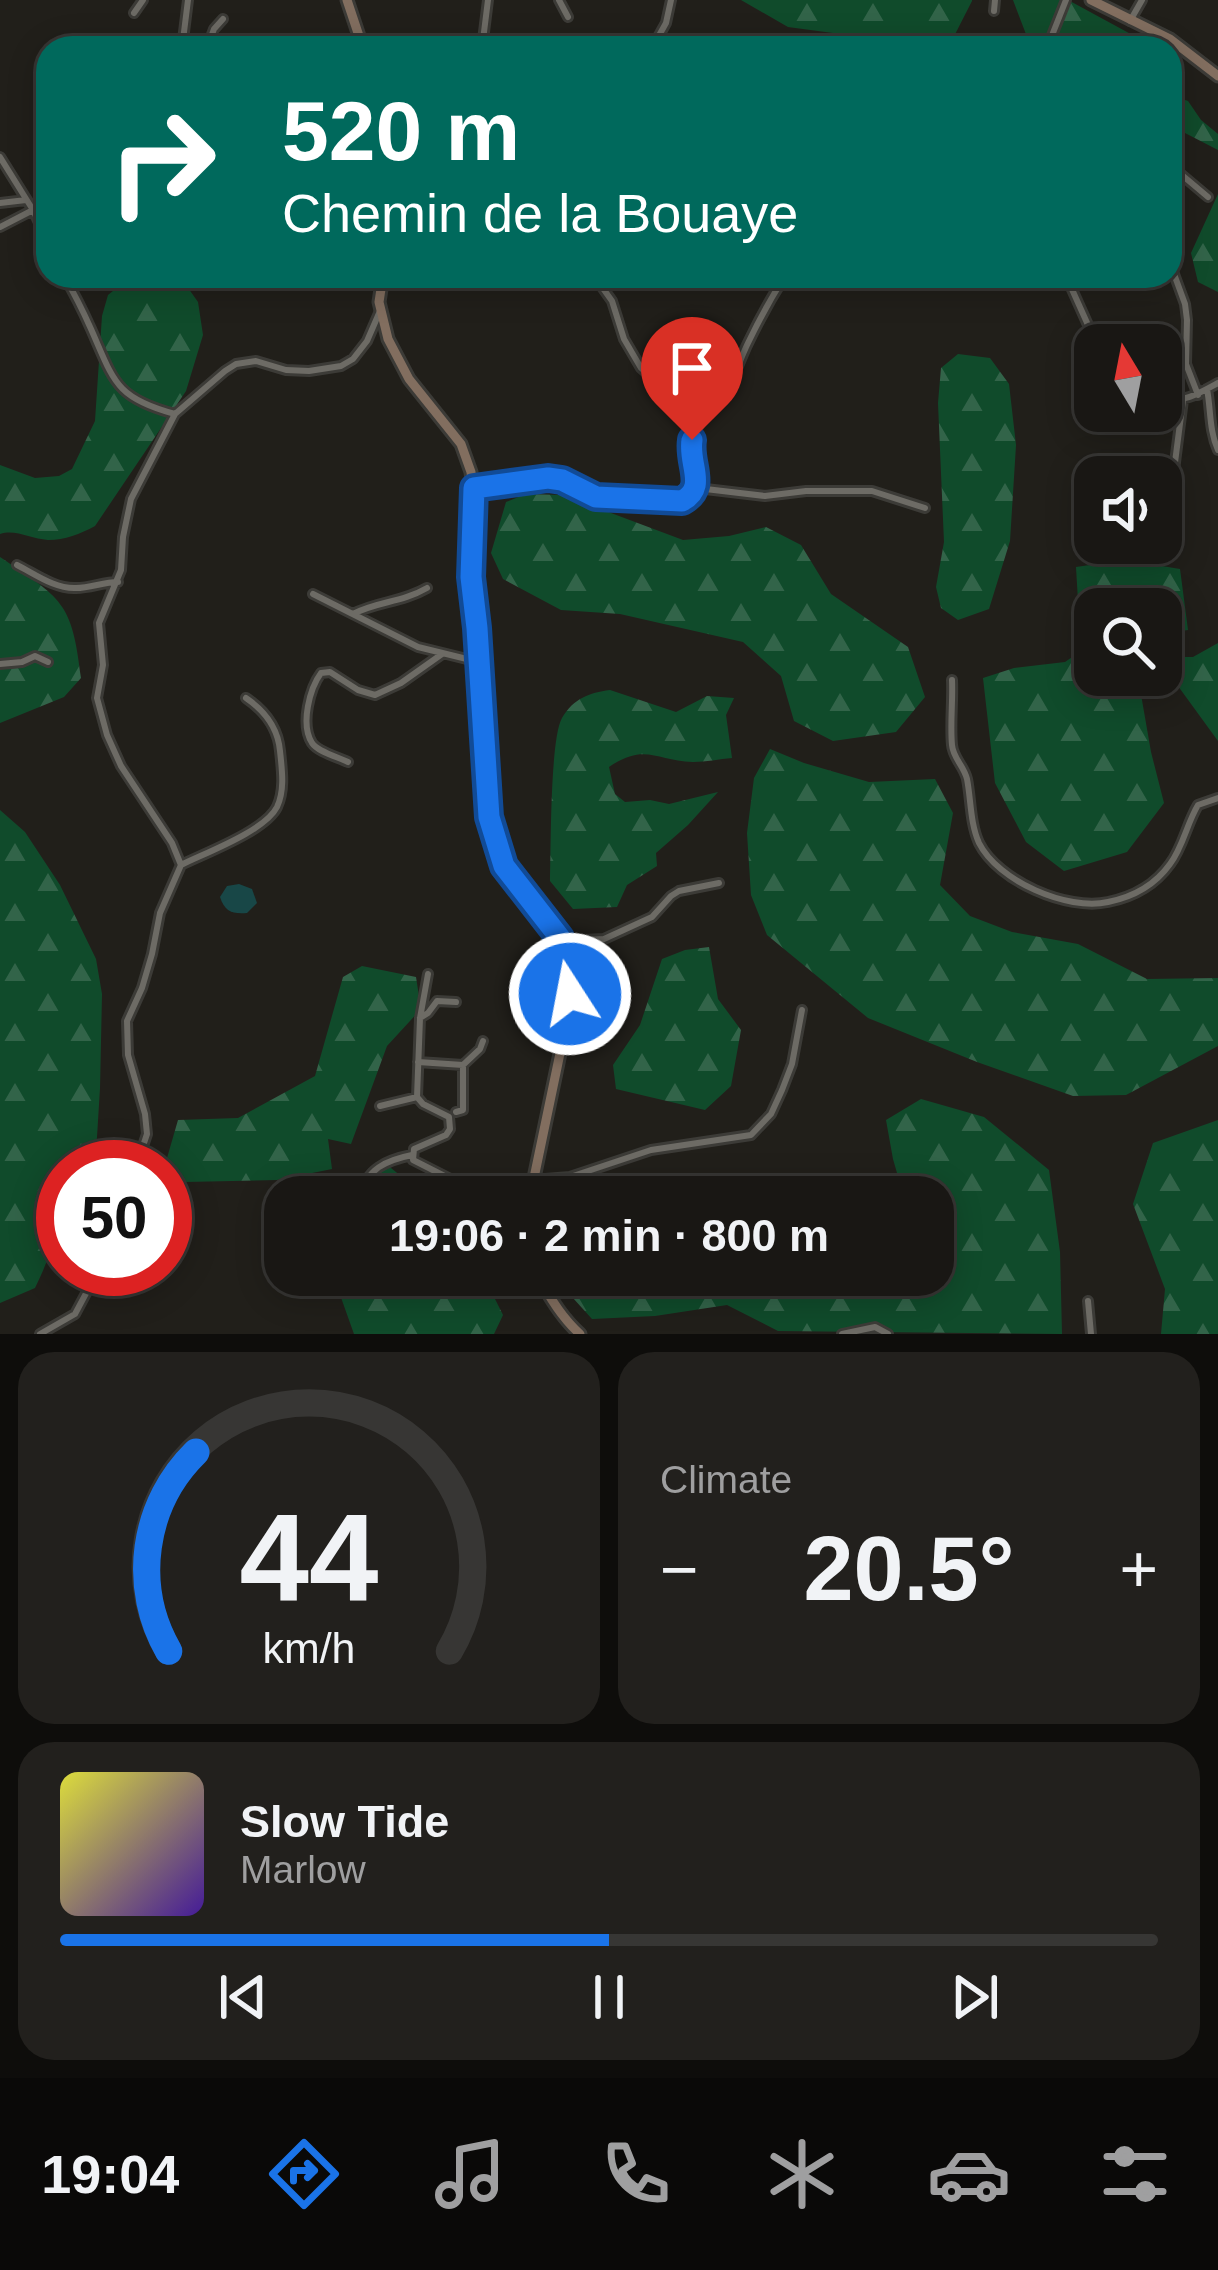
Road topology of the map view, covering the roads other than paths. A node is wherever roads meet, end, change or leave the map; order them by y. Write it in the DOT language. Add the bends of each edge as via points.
graph roads {
  1 [pos="142,0"];
  2 [pos="188,0"];
  3 [pos="347,0"];
  4 [pos="488,0"];
  5 [pos="560,0"];
  6 [pos="671,0"];
  7 [pos="995,0"];
  8 [pos="1066,0"];
  9 [pos="1091,0"];
  10 [pos="1142,0"];
  11 [pos="994,10"];
  12 [pos="134,13"];
  13 [pos="568,17"];
  14 [pos="223,19"];
  15 [pos="1130,20"];
  16 [pos="184,36"];
  17 [pos="211,36"];
  18 [pos="359,36"];
  19 [pos="484,36"];
  20 [pos="660,36"];
  21 [pos="1052,36"];
  22 [pos="1164,36"];
  23 [pos="1182,48"];
  24 [pos="1218,76"];
  25 [pos="0,157"];
  26 [pos="1182,175"];
  27 [pos="1208,197"];
  28 [pos="27,200"];
  29 [pos="0,203"];
  30 [pos="33,210"];
  31 [pos="36,216"];
  32 [pos="0,227"];
  33 [pos="70,288"];
  34 [pos="380,288"];
  35 [pos="603,288"];
  36 [pos="778,288"];
  37 [pos="1071,288"];
  38 [pos="1179,288"];
  39 [pos="380,310"];
  40 [pos="1088,324"];
  41 [pos="1218,383"];
  42 [pos="1207,389"];
  43 [pos="1198,395"];
  44 [pos="1184,400"];
  45 [pos="175,413"];
  46 [pos="697,430"];
  47 [pos="1218,450"];
  48 [pos="1176,456"];
  49 [pos="474,488"];
  50 [pos="697,488"];
  51 [pos="925,508"];
  52 [pos="17,565"];
  53 [pos="118,582"];
  54 [pos="428,588"];
  55 [pos="314,594"];
  56 [pos="353,614"];
  57 [pos="442,654"];
  58 [pos="48,662"];
  59 [pos="478,662"];
  60 [pos="0,664"];
  61 [pos="952,680"];
  62 [pos="246,698"];
  63 [pos="348,762"];
  64 [pos="1218,798"];
  65 [pos="181,865"];
  66 [pos="719,883"];
  67 [pos="561,941"];
  68 [pos="428,974"];
  69 [pos="455,1002"];
  70 [pos="802,1010"];
  71 [pos="420,1018"];
  72 [pos="483,1041"];
  73 [pos="418,1062"];
  74 [pos="463,1065"];
  75 [pos="417,1097"];
  76 [pos="380,1106"];
  77 [pos="457,1112"];
  78 [pos="145,1140"];
  79 [pos="412,1155"];
  80 [pos="368,1176"];
  81 [pos="441,1176"];
  82 [pos="534,1176"];
  83 [pos="573,1176"];
  84 [pos="85,1296"];
  85 [pos="549,1296"];
  86 [pos="1088,1301"];
  87 [pos="40,1334"];
  88 [pos="580,1334"];
  89 [pos="842,1334"];
  90 [pos="888,1334"];
  91 [pos="1091,1334"];
  1 -- 12 [label="street"];
  2 -- 16 [label="street"];
  3 -- 18 [label="main road"];
  4 -- 19 [label="street"];
  5 -- 13 [label="street"];
  6 -- 20 [label="street"];
  7 -- 11 [label="street"];
  8 -- 21 [label="street"];
  9 -- 15 [label="main road"];
  10 -- 15 [label="street"];
  14 -- 17 [label="street"];
  15 -- 22 [label="main road"];
  23 -- 24 [label="main road"];
  25 -- 28 [label="street"];
  26 -- 27 [label="street"];
  28 -- 29 [label="street"];
  28 -- 30 [label="street"];
  30 -- 31 [label="street"];
  30 -- 32 [label="street"];
  33 -- 45 [label="street" via="112,379 148,407"];
  34 -- 39 [label="main road"];
  35 -- 46 [label="street" via="641,368 684,405"];
  36 -- 46 [label="street"];
  37 -- 40 [label="street"];
  38 -- 43 [label="street" via="1186,364"];
  39 -- 45 [label="street" via="367,341 341,365 286,370 245,362"];
  39 -- 49 [label="main road" via="398,362 460,444"];
  41 -- 42 [label="street"];
  42 -- 43 [label="street"];
  42 -- 47 [label="street"];
  43 -- 44 [label="street"];
  44 -- 48 [label="street"];
  45 -- 53 [label="street" via="131,499"];
  46 -- 50 [label="street" via="690,451"];
  49 -- 50 [label="street" via="548,478 596,497 661,502 682,501"];
  49 -- 59 [label="main road"];
  50 -- 51 [label="street" via="765,496 872,491"];
  52 -- 53 [label="street" via="63,587"];
  53 -- 65 [label="street" via="99,623 97,698 121,766"];
  54 -- 56 [label="street"];
  55 -- 56 [label="street"];
  56 -- 57 [label="street"];
  57 -- 59 [label="street"];
  57 -- 63 [label="street" via="375,695 321,673 311,693 310,739"];
  58 -- 60 [label="street" via="34,656"];
  59 -- 67 [label="main road" via="496,842 504,866"];
  61 -- 64 [label="street" via="953,753 966,774 979,842 1028,888 1103,904 1136,894 1172,862 1198,805"];
  62 -- 65 [label="street" via="279,738 278,804 252,829"];
  65 -- 78 [label="street" via="128,1021"];
  66 -- 67 [label="street" via="679,891 652,917 604,940"];
  67 -- 82 [label="main road" via="568,1016"];
  68 -- 71 [label="street"];
  69 -- 71 [label="street" via="433,1002"];
  70 -- 83 [label="street" via="782,1090 751,1135 650,1150"];
  71 -- 73 [label="street"];
  72 -- 74 [label="street"];
  73 -- 74 [label="street"];
  73 -- 75 [label="street"];
  74 -- 77 [label="street"];
  75 -- 76 [label="street"];
  75 -- 79 [label="street" via="450,1123 446,1135"];
  79 -- 80 [label="street"];
  79 -- 81 [label="street"];
  84 -- 87 [label="street" via="75,1314"];
  85 -- 88 [label="main road"];
  86 -- 91 [label="street"];
  89 -- 90 [label="street" via="875,1327"];
}
